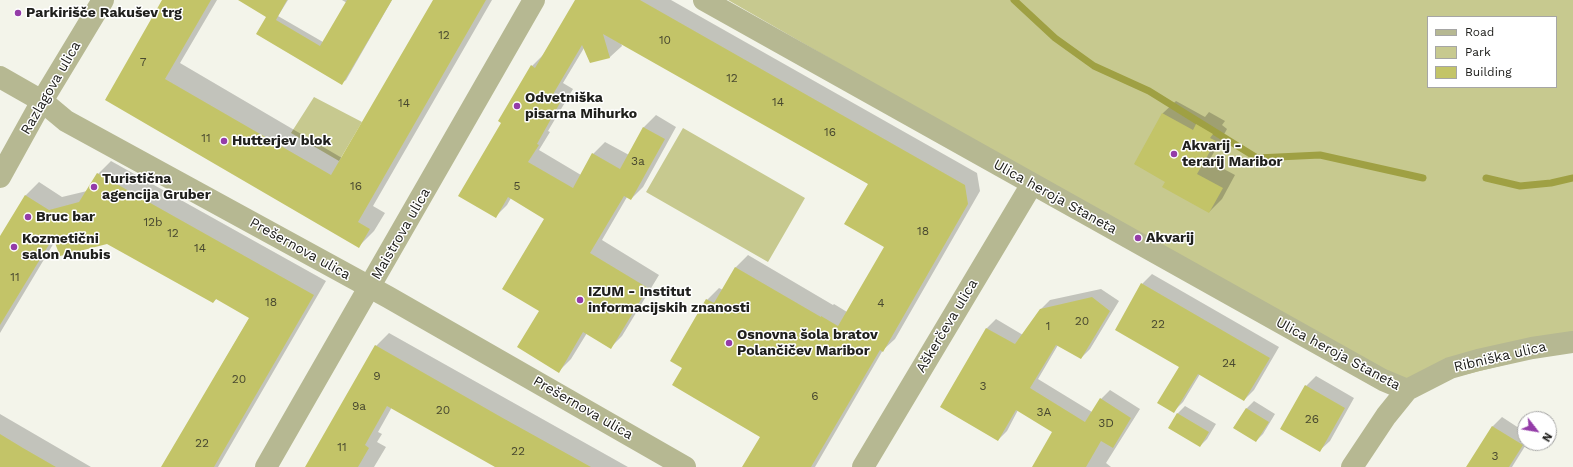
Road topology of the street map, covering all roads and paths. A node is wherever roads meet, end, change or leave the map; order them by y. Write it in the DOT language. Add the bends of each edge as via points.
graph roads {
  1 [pos="102,0"];
  2 [pos="534,0"];
  3 [pos="704,0"];
  4 [pos="0,77"];
  5 [pos="42,102"];
  6 [pos="0,177"];
  7 [pos="1032,184"];
  8 [pos="370,288"];
  9 [pos="1573,342"];
  10 [pos="1407,390"];
  11 [pos="266,467"];
  12 [pos="685,467"];
  13 [pos="863,467"];
  14 [pos="1352,467"];
  1 -- 5 [label="street, Razlagova ulica"];
  2 -- 8 [label="street, Maistrova ulica"];
  3 -- 7 [label="street, Ulica heroja Staneta"];
  4 -- 5 [label="street, Prešernova ulica"];
  5 -- 6 [label="street, Razlagova ulica"];
  5 -- 8 [label="street, Prešernova ulica" via="66,121"];
  7 -- 10 [label="street, Ulica heroja Staneta" via="1384,380"];
  7 -- 13 [label="street, Aškerčeva ulica"];
  8 -- 11 [label="street, Maistrova ulica"];
  8 -- 12 [label="street, Prešernova ulica"];
  9 -- 10 [label="street, Ribniška ulica" via="1532,348 1450,368"];
  10 -- 14 [label="street"];
}
